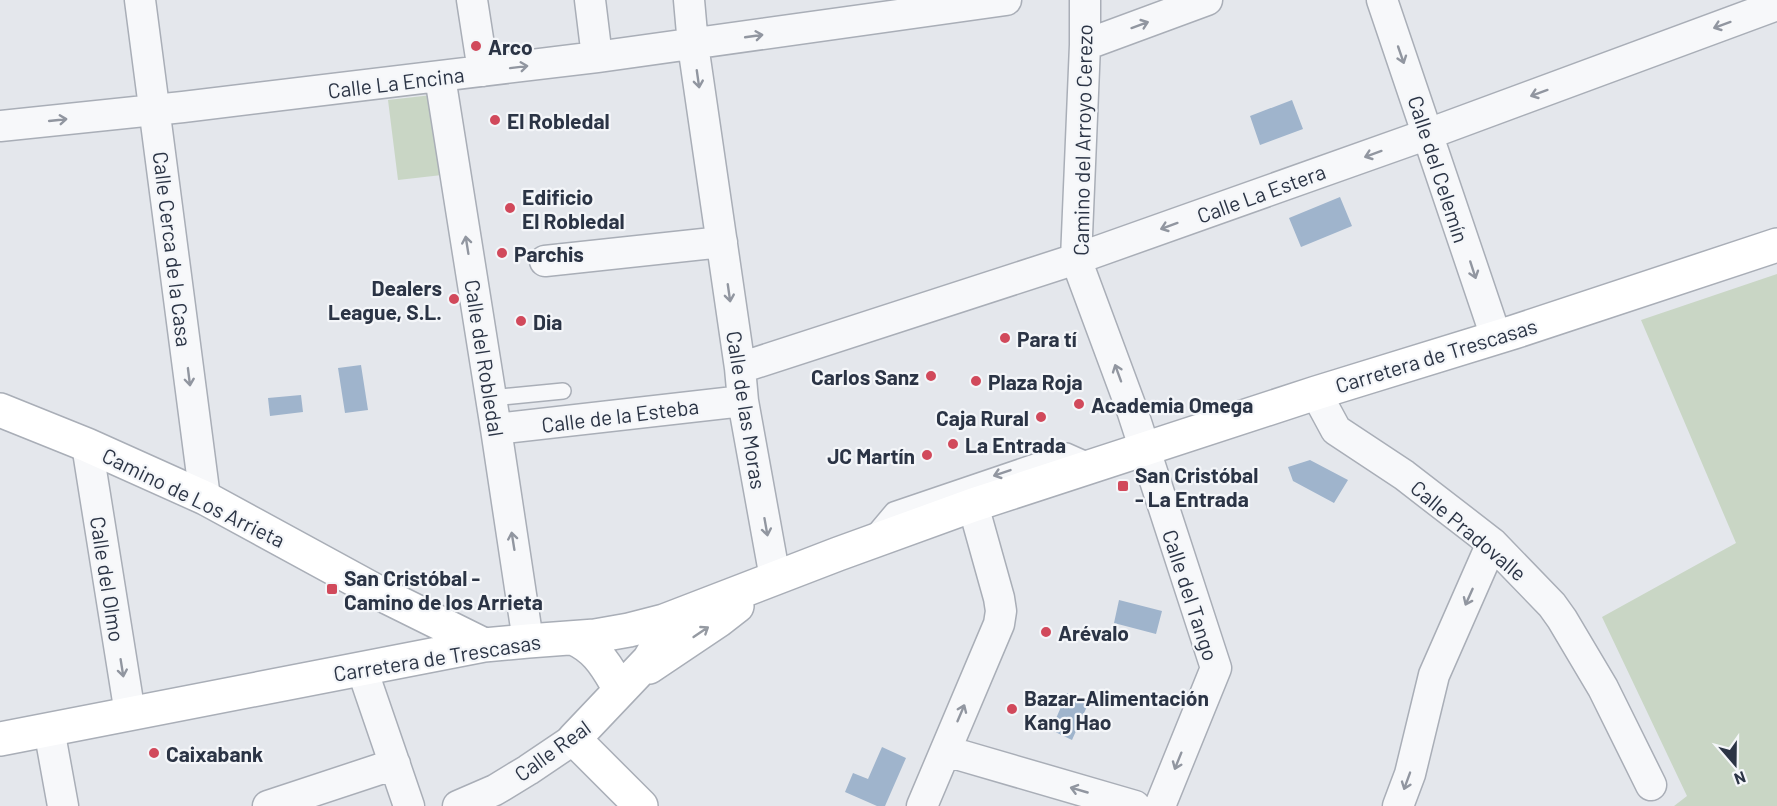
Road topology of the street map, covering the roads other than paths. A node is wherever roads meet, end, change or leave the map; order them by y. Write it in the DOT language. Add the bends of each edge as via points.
graph roads {
  1 [pos="140,0"];
  2 [pos="472,0"];
  3 [pos="590,0"];
  4 [pos="689,0"];
  5 [pos="1006,0"];
  6 [pos="1085,0"];
  7 [pos="1207,0"];
  8 [pos="1382,0"];
  9 [pos="1777,5"];
  10 [pos="693,45"];
  11 [pos="1085,45"];
  12 [pos="597,57"];
  13 [pos="483,71"];
  14 [pos="440,77"];
  15 [pos="155,110"];
  16 [pos="0,126"];
  17 [pos="1428,134"];
  18 [pos="722,242"];
  19 [pos="1777,245"];
  20 [pos="1076,259"];
  21 [pos="545,261"];
  22 [pos="1496,338"];
  23 [pos="740,368"];
  24 [pos="563,391"];
  25 [pos="1316,393"];
  26 [pos="491,398"];
  27 [pos="743,401"];
  28 [pos="0,410"];
  29 [pos="496,429"];
  30 [pos="87,445"];
  31 [pos="1144,448"];
  32 [pos="1096,464"];
  33 [pos="1070,490"];
  34 [pos="205,498"];
  35 [pos="979,514"];
  36 [pos="1492,543"];
  37 [pos="864,544"];
  38 [pos="768,580"];
  39 [pos="383,595"];
  40 [pos="664,621"];
  41 [pos="629,630"];
  42 [pos="573,638"];
  43 [pos="528,640"];
  44 [pos="484,645"];
  45 [pos="399,662"];
  46 [pos="362,669"];
  47 [pos="620,687"];
  48 [pos="130,714"];
  49 [pos="49,729"];
  50 [pos="0,739"];
  51 [pos="574,739"];
  52 [pos="946,751"];
  53 [pos="395,764"];
  54 [pos="1651,785"];
  55 [pos="63,806"];
  56 [pos="268,806"];
  57 [pos="409,806"];
  58 [pos="458,806"];
  59 [pos="641,806"];
  60 [pos="922,806"];
  61 [pos="1135,806"];
  62 [pos="1160,806"];
  63 [pos="1398,806"];
  1 -- 15 [label="street, Calle Cerca de la Casa"];
  2 -- 13 [label="street"];
  3 -- 12 [label="street"];
  4 -- 10 [label="street, Calle de las Moras"];
  10 -- 5 [label="street, Calle La Encina, one-way"];
  6 -- 11 [label="street, Camino del Arroyo Cerezo"];
  11 -- 7 [label="street, one-way"];
  8 -- 17 [label="street, Calle del Celemín, one-way"];
  9 -- 17 [label="street, Calle La Estera, one-way"];
  10 -- 12 [label="street, Calle La Encina"];
  10 -- 18 [label="street, Calle de las Moras, one-way"];
  11 -- 20 [label="street, Camino del Arroyo Cerezo"];
  13 -- 12 [label="street, Calle La Encina, one-way"];
  13 -- 14 [label="street, Calle La Encina"];
  14 -- 15 [label="street, Calle La Encina"];
  26 -- 14 [label="street, Calle del Robledal, one-way"];
  16 -- 15 [label="street, Calle La Encina, one-way"];
  15 -- 34 [label="street, Calle Cerca de la Casa, one-way"];
  17 -- 20 [label="street, Calle La Estera, one-way"];
  17 -- 22 [label="street, Calle del Celemín, one-way"];
  18 -- 21 [label="street"];
  18 -- 23 [label="street, Calle de las Moras, one-way"];
  19 -- 22 [label="street, Carretera de Trescasas"];
  20 -- 23 [label="street, Calle La Estera"];
  31 -- 20 [label="street, Camino del Arroyo Cerezo, one-way"];
  22 -- 25 [label="street, Carretera de Trescasas"];
  23 -- 27 [label="street, Calle de las Moras"];
  24 -- 26 [label="lane"];
  25 -- 31 [label="street, Carretera de Trescasas"];
  25 -- 36 [label="street, Calle Pradovalle" via="1336,430 1404,475"];
  26 -- 29 [label="street, Calle del Robledal"];
  27 -- 29 [label="street, Calle de la Esteba"];
  27 -- 38 [label="street, Calle de las Moras, one-way"];
  28 -- 30 [label="street, Camino de Los Arrieta"];
  43 -- 29 [label="street, Calle del Robledal, one-way"];
  30 -- 34 [label="street, Camino de Los Arrieta"];
  30 -- 48 [label="street, Calle del Olmo, one-way"];
  31 -- 32 [label="street, Carretera de Trescasas"];
  31 -- 62 [label="street, Calle del Tango, one-way" via="1216,668"];
  32 -- 33 [label="lane, Carretera de Trescasas"];
  32 -- 35 [label="street, Carretera de Trescasas"];
  32 -- 37 [label="lane, Carretera de Trescasas, one-way" via="1067,451 893,510"];
  34 -- 39 [label="street, Camino de Los Arrieta"];
  35 -- 37 [label="street, Carretera de Trescasas" via="932,519"];
  52 -- 35 [label="street, one-way" via="1001,611"];
  36 -- 54 [label="street, Calle Pradovalle" via="1537,587 1562,619 1603,688"];
  36 -- 63 [label="street, one-way" via="1434,675 1410,774"];
  37 -- 38 [label="street, Carretera de Trescasas"];
  38 -- 40 [label="street, Carretera de Trescasas"];
  47 -- 38 [label="street, Calle Real, one-way" via="726,615"];
  39 -- 44 [label="street, Camino de Los Arrieta"];
  39 -- 45 [label="street, Camino de Los Arrieta" via="405,636"];
  40 -- 41 [label="street, Carretera de Trescasas"];
  40 -- 47 [label="street, Calle Real" via="657,648"];
  41 -- 42 [label="street, Carretera de Trescasas"];
  41 -- 47 [label="street, Calle Real"];
  42 -- 43 [label="street, Carretera de Trescasas"];
  42 -- 47 [label="street" via="592,649"];
  43 -- 44 [label="street, Carretera de Trescasas"];
  44 -- 45 [label="street, Carretera de Trescasas"];
  45 -- 46 [label="street, Carretera de Trescasas"];
  46 -- 48 [label="street, Carretera de Trescasas"];
  46 -- 53 [label="street"];
  47 -- 51 [label="street, Calle Real"];
  48 -- 49 [label="street, Carretera de Trescasas"];
  49 -- 50 [label="street, Carretera de Trescasas"];
  49 -- 55 [label="street"];
  51 -- 58 [label="street, Calle Real" via="495,790"];
  51 -- 59 [label="street"];
  52 -- 60 [label="street"];
  61 -- 52 [label="street, one-way"];
  53 -- 56 [label="street"];
  53 -- 57 [label="street"];
}
